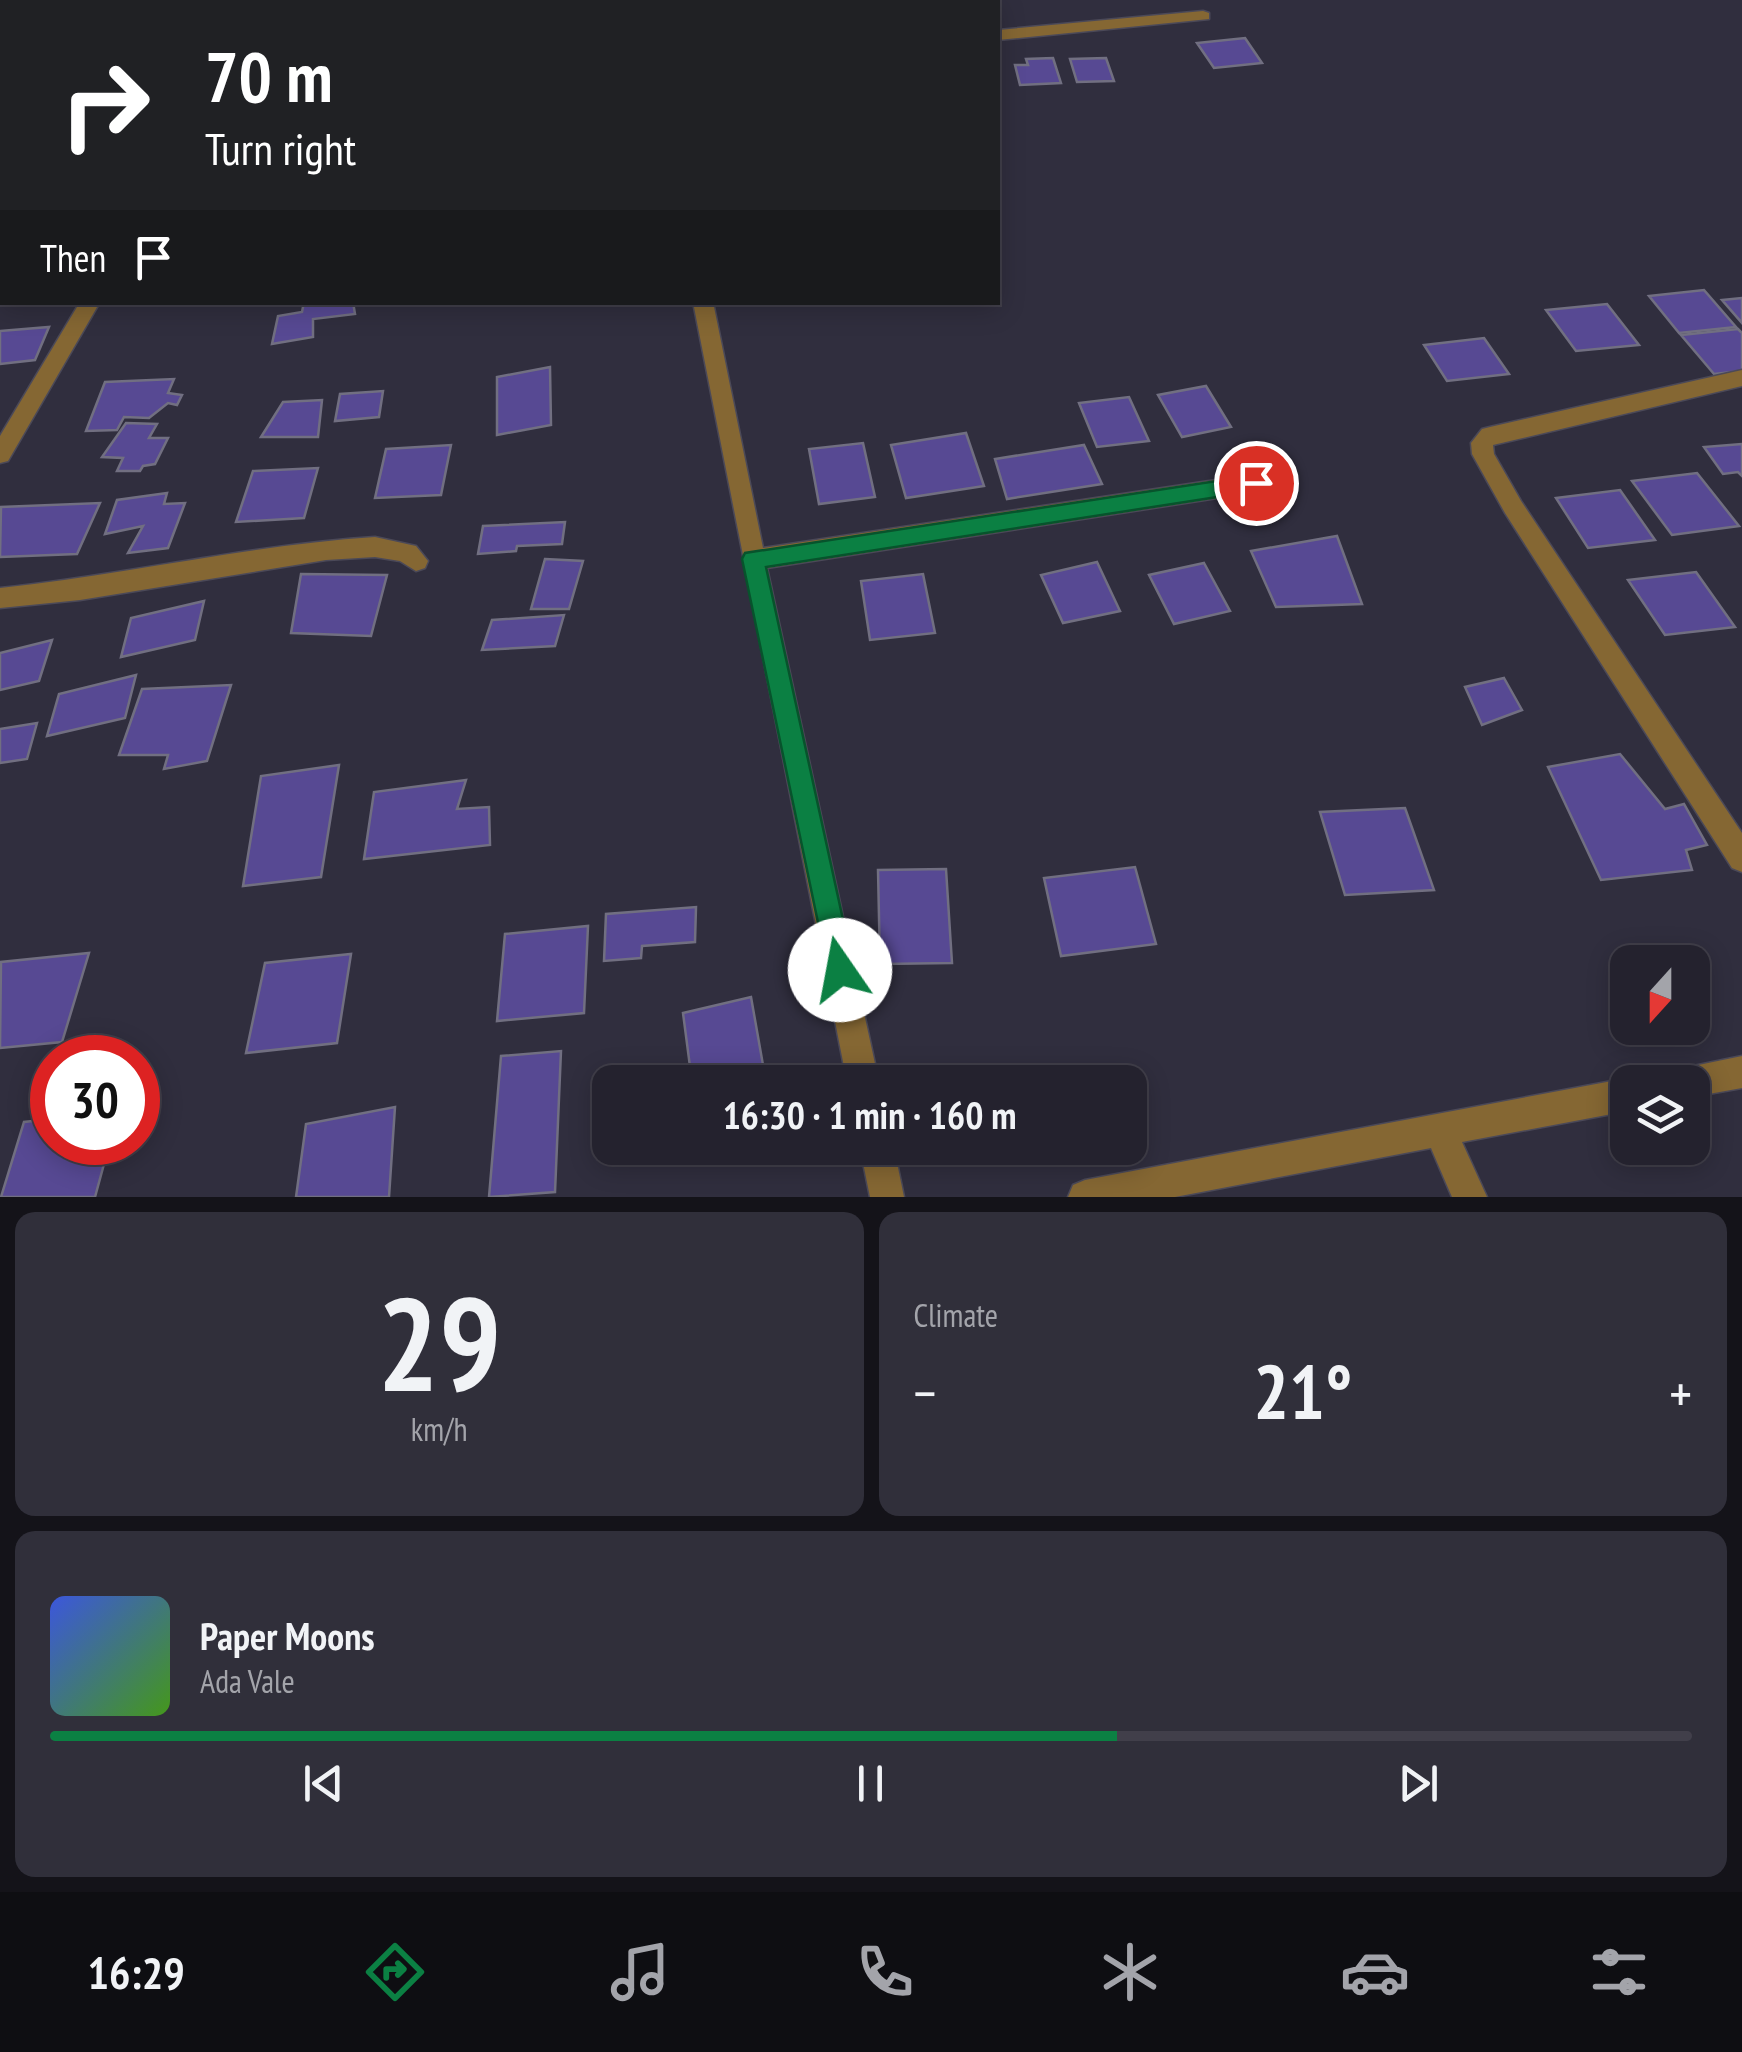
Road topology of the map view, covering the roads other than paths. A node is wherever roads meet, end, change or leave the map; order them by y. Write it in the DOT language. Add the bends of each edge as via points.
graph roads {
  1 [pos="1203,16"];
  2 [pos="1000,35"];
  3 [pos="88,305"];
  4 [pos="703,305"];
  5 [pos="1742,378"];
  6 [pos="0,455"];
  7 [pos="1256,483"];
  8 [pos="753,559"];
  9 [pos="416,561"];
  10 [pos="0,598"];
  11 [pos="1742,858"];
  12 [pos="859,1065"];
  13 [pos="1742,1072"];
  14 [pos="1710,1078"];
  15 [pos="1610,1098"];
  16 [pos="1440,1131"];
  17 [pos="880,1165"];
  18 [pos="887,1197"];
  19 [pos="1084,1197"];
  20 [pos="1470,1197"];
  1 -- 2 [label="street"];
  3 -- 6 [label="street"];
  4 -- 8 [label="street"];
  5 -- 11 [label="street" via="1490,435 1482,443 1513,507"];
  7 -- 8 [label="street"];
  8 -- 12 [label="street"];
  9 -- 10 [label="street" via="375,547 326,550"];
  13 -- 14 [label="street"];
  15 -- 16 [label="street"];
  16 -- 19 [label="street"];
  16 -- 20 [label="street"];
  17 -- 18 [label="street"];
}
